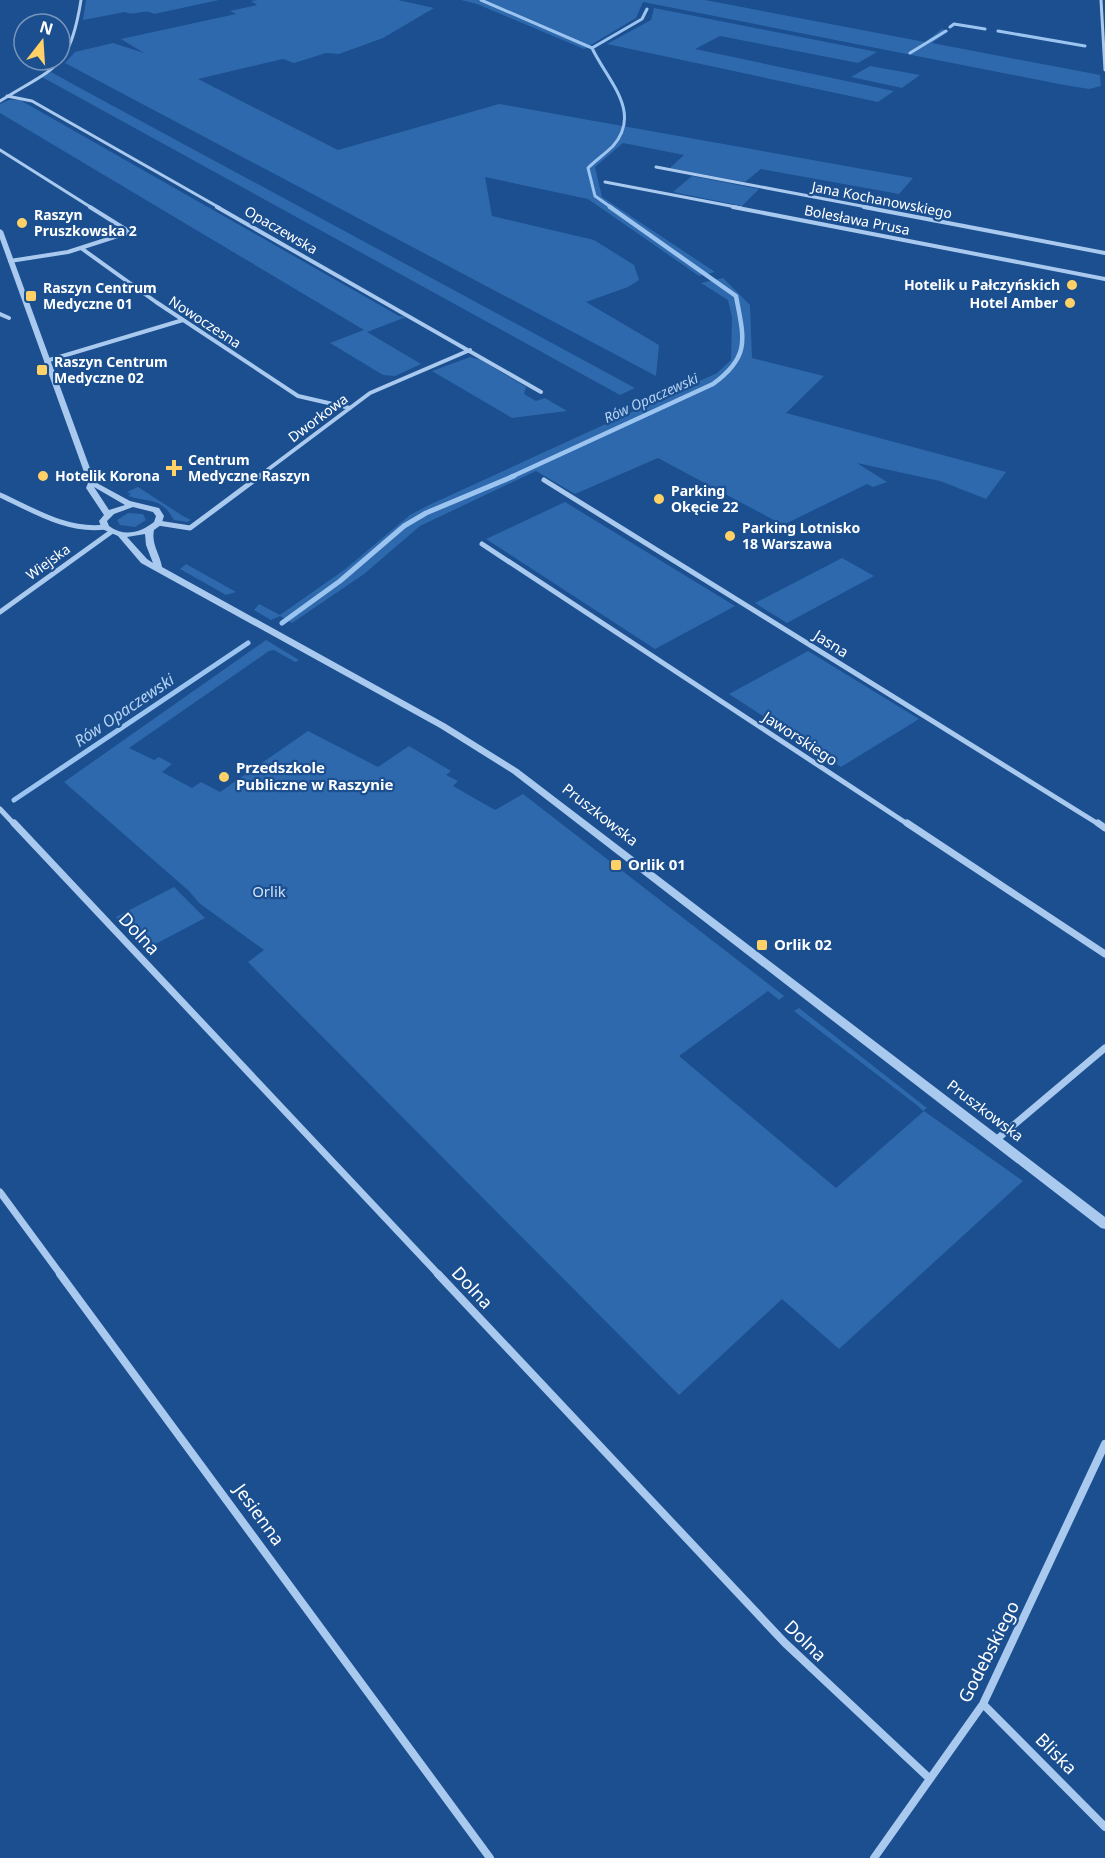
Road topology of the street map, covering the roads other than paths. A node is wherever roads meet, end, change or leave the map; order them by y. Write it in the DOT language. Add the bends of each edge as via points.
graph roads {
  1 [pos="81,0"];
  2 [pos="1101,0"];
  3 [pos="1105,70"];
  4 [pos="7,96"];
  5 [pos="0,101"];
  6 [pos="0,150"];
  7 [pos="656,167"];
  8 [pos="605,182"];
  9 [pos="0,231"];
  10 [pos="81,248"];
  11 [pos="1105,253"];
  12 [pos="10,261"];
  13 [pos="1105,279"];
  14 [pos="0,314"];
  15 [pos="9,318"];
  16 [pos="183,320"];
  17 [pos="470,350"];
  18 [pos="46,360"];
  19 [pos="541,392"];
  20 [pos="350,408"];
  21 [pos="544,480"];
  22 [pos="92,483"];
  23 [pos="0,495"];
  24 [pos="133,505"];
  25 [pos="108,514"];
  26 [pos="158,523"];
  27 [pos="150,530"];
  28 [pos="112,531"];
  29 [pos="482,544"];
  30 [pos="158,567"];
  31 [pos="0,612"];
  32 [pos="0,809"];
  33 [pos="1105,828"];
  34 [pos="1105,954"];
  35 [pos="1105,1048"];
  36 [pos="996,1140"];
  37 [pos="0,1192"];
  38 [pos="1105,1224"];
  39 [pos="1105,1444"];
  40 [pos="983,1704"];
  41 [pos="930,1779"];
  42 [pos="1105,1827"];
  43 [pos="490,1858"];
  44 [pos="874,1858"];
  1 -- 4 [label="street" via="70,50 58,64"];
  2 -- 3 [label="street"];
  4 -- 5 [label="street"];
  4 -- 17 [label="street, Opaczewska" via="32,101"];
  6 -- 10 [label="street" via="130,231"];
  7 -- 11 [label="street, Jana Kochanowskiego"];
  8 -- 13 [label="street, Bolesława Prusa"];
  9 -- 12 [label="street"];
  10 -- 12 [label="street"];
  10 -- 16 [label="street, Nowoczesna"];
  12 -- 18 [label="street"];
  14 -- 15 [label="street"];
  16 -- 18 [label="street" via="73,356"];
  16 -- 20 [label="street, Nowoczesna" via="298,396"];
  17 -- 19 [label="street, Opaczewska"];
  17 -- 20 [label="street, Dworkowa" via="378,389"];
  18 -- 22 [label="street"];
  20 -- 26 [label="street, Dworkowa" via="192,527"];
  21 -- 33 [label="street, Jasna"];
  22 -- 24 [label="street"];
  22 -- 25 [label="street" via="90,488"];
  23 -- 28 [label="street" via="76,527"];
  24 -- 25 [label="street"];
  24 -- 26 [label="street" via="156,510 160,516"];
  25 -- 28 [label="street" via="103,521"];
  26 -- 27 [label="street"];
  27 -- 28 [label="street" via="135,534"];
  27 -- 30 [label="street" via="148,543"];
  28 -- 30 [label="street, Pruszkowska" via="144,561"];
  28 -- 31 [label="street, Wiejska"];
  29 -- 34 [label="street, Jaworskiego"];
  30 -- 36 [label="street, Pruszkowska" via="515,771"];
  32 -- 41 [label="street, Dolna" via="784,1643"];
  35 -- 36 [label="street"];
  36 -- 38 [label="street, Pruszkowska"];
  37 -- 43 [label="street, Jesienna"];
  39 -- 40 [label="street, Godebskiego"];
  40 -- 41 [label="street, Godebskiego"];
  40 -- 42 [label="street, Bliska"];
  41 -- 44 [label="street, Godebskiego"];
}
